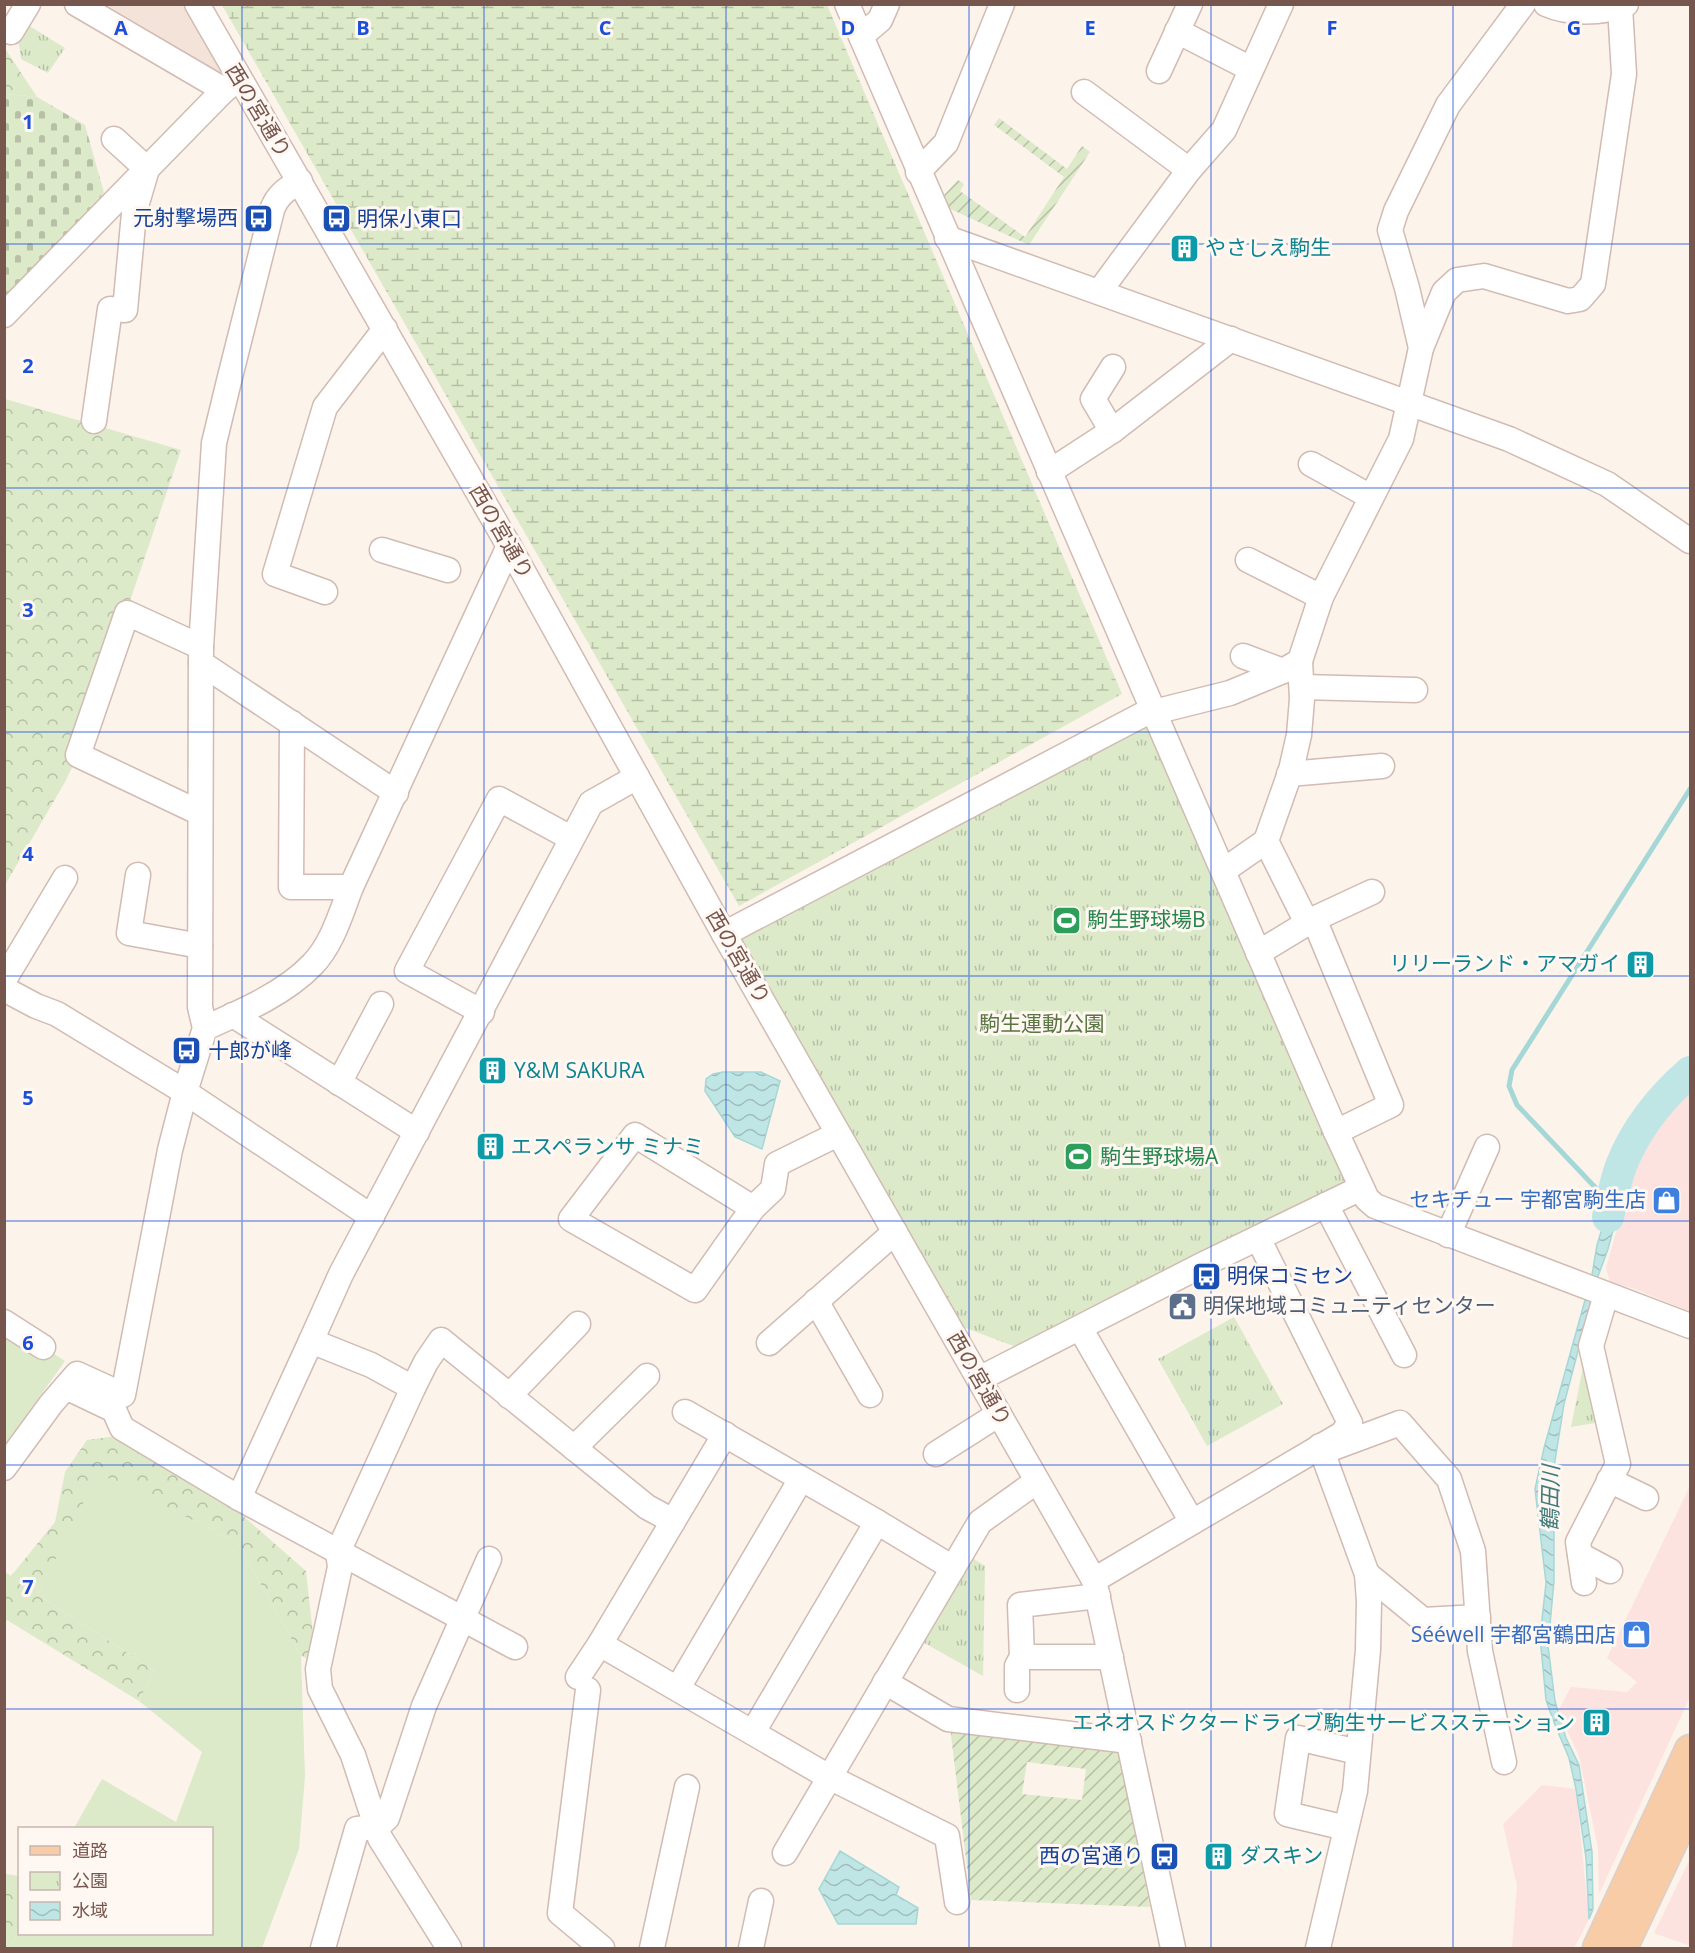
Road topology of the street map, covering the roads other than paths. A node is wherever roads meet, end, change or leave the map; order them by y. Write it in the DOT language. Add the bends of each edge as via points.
graph roads {
  1 [pos="28,4"];
  2 [pos="77,4"];
  3 [pos="197,4"];
  4 [pos="847,4"];
  5 [pos="887,4"];
  6 [pos="1002,4"];
  7 [pos="1190,4"];
  8 [pos="1281,4"];
  9 [pos="1523,4"];
  10 [pos="1546,4"];
  11 [pos="1623,6"];
  12 [pos="4,29"];
  13 [pos="1177,31"];
  14 [pos="861,36"];
  15 [pos="1251,69"];
  16 [pos="1159,71"];
  17 [pos="232,85"];
  18 [pos="1084,92"];
  19 [pos="114,139"];
  20 [pos="147,169"];
  21 [pos="1189,170"];
  22 [pos="918,172"];
  23 [pos="300,181"];
  24 [pos="947,238"];
  25 [pos="1100,292"];
  26 [pos="4,315"];
  27 [pos="385,329"];
  28 [pos="1231,339"];
  29 [pos="1421,348"];
  30 [pos="1113,367"];
  31 [pos="1410,404"];
  32 [pos="94,421"];
  33 [pos="1112,431"];
  34 [pos="1311,464"];
  35 [pos="1049,472"];
  36 [pos="1371,497"];
  37 [pos="1690,541"];
  38 [pos="509,546"];
  39 [pos="382,550"];
  40 [pos="1248,560"];
  41 [pos="448,570"];
  42 [pos="325,592"];
  43 [pos="1321,597"];
  44 [pos="201,655"];
  45 [pos="1243,656"];
  46 [pos="1292,666"];
  47 [pos="1302,687"];
  48 [pos="1415,690"];
  49 [pos="1154,711"];
  50 [pos="292,723"];
  51 [pos="1382,766"];
  52 [pos="1289,774"];
  53 [pos="637,777"];
  54 [pos="396,793"];
  55 [pos="200,813"];
  56 [pos="571,838"];
  57 [pos="1266,841"];
  58 [pos="1223,871"];
  59 [pos="138,874"];
  60 [pos="64,878"];
  61 [pos="351,887"];
  62 [pos="1372,892"];
  63 [pos="1311,921"];
  64 [pos="724,934"];
  65 [pos="200,946"];
  66 [pos="1258,953"];
  67 [pos="4,980"];
  68 [pos="4,989"];
  69 [pos="381,1004"];
  70 [pos="482,1012"];
  71 [pos="233,1016"];
  72 [pos="205,1028"];
  73 [pos="339,1083"];
  74 [pos="184,1092"];
  75 [pos="417,1132"];
  76 [pos="1336,1132"];
  77 [pos="838,1134"];
  78 [pos="1487,1147"];
  79 [pos="1361,1188"];
  80 [pos="1326,1205"];
  81 [pos="753,1208"];
  82 [pos="372,1217"];
  83 [pos="895,1232"];
  84 [pos="1448,1235"];
  85 [pos="1258,1238"];
  86 [pos="1595,1290"];
  87 [pos="816,1301"];
  88 [pos="4,1322"];
  89 [pos="578,1324"];
  90 [pos="1690,1326"];
  91 [pos="1080,1328"];
  92 [pos="311,1341"];
  93 [pos="769,1343"];
  94 [pos="43,1347"];
  95 [pos="1404,1355"];
  96 [pos="647,1376"];
  97 [pos="979,1379"];
  98 [pos="412,1388"];
  99 [pos="870,1395"];
  100 [pos="509,1396"];
  101 [pos="119,1402"];
  102 [pos="685,1412"];
  103 [pos="999,1414"];
  104 [pos="725,1434"];
  105 [pos="574,1448"];
  106 [pos="1322,1449"];
  107 [pos="937,1455"];
  108 [pos="4,1468"];
  109 [pos="801,1479"];
  110 [pos="1609,1480"];
  111 [pos="1037,1481"];
  112 [pos="238,1498"];
  113 [pos="1646,1498"];
  114 [pos="673,1521"];
  115 [pos="877,1522"];
  116 [pos="1192,1522"];
  117 [pos="338,1552"];
  118 [pos="1580,1555"];
  119 [pos="489,1558"];
  120 [pos="953,1568"];
  121 [pos="1610,1571"];
  122 [pos="1367,1574"];
  123 [pos="1584,1583"];
  124 [pos="1096,1588"];
  125 [pos="1478,1617"];
  126 [pos="463,1619"];
  127 [pos="600,1644"];
  128 [pos="515,1647"];
  129 [pos="1022,1657"];
  130 [pos="1111,1657"];
  131 [pos="885,1682"];
  132 [pos="678,1688"];
  133 [pos="1017,1690"];
  134 [pos="753,1732"];
  135 [pos="1129,1741"];
  136 [pos="1690,1750"];
  137 [pos="1358,1752"];
  138 [pos="1504,1762"];
  139 [pos="830,1777"];
  140 [pos="687,1787"];
  141 [pos="1690,1804"];
  142 [pos="377,1827"];
  143 [pos="1346,1827"];
  144 [pos="785,1853"];
  145 [pos="761,1901"];
  146 [pos="957,1902"];
  147 [pos="578,1941"];
  148 [pos="323,1948"];
  149 [pos="449,1948"];
  150 [pos="602,1948"];
  151 [pos="652,1948"];
  152 [pos="752,1948"];
  153 [pos="1173,1948"];
  154 [pos="1318,1948"];
  155 [pos="1598,1948"];
  156 [pos="1622,1948"];
  1 -- 12 [label="street" via="11,32"];
  2 -- 17 [label="street"];
  3 -- 17 [label="street, 西の宮通り"];
  4 -- 14 [label="street"];
  5 -- 14 [label="street" via="880,20"];
  6 -- 22 [label="street" via="946,143"];
  7 -- 13 [label="street"];
  8 -- 15 [label="street"];
  9 -- 29 [label="street" via="1448,105 1390,230"];
  10 -- 11 [label="street" via="1557,9 1594,11"];
  11 -- 29 [label="street" via="1624,74 1593,284 1580,299 1568,301 1484,276 1457,280 1444,292"];
  13 -- 15 [label="street"];
  13 -- 16 [label="street"];
  14 -- 22 [label="street"];
  15 -- 21 [label="street" via="1224,130"];
  17 -- 20 [label="street"];
  17 -- 23 [label="street, 西の宮通り"];
  18 -- 21 [label="street"];
  19 -- 20 [label="street"];
  20 -- 26 [label="street"];
  20 -- 32 [label="street" via="134,213 125,310 110,309"];
  21 -- 25 [label="street"];
  22 -- 24 [label="street"];
  23 -- 27 [label="street, 西の宮通り"];
  23 -- 44 [label="street" via="282,193 272,210 214,443"];
  24 -- 25 [label="street"];
  24 -- 35 [label="street"];
  25 -- 28 [label="street"];
  27 -- 38 [label="street, 西の宮通り"];
  27 -- 42 [label="street" via="325,406 275,574"];
  28 -- 31 [label="street"];
  28 -- 33 [label="street"];
  29 -- 31 [label="street"];
  30 -- 33 [label="street" via="1093,399"];
  31 -- 36 [label="street" via="1401,439"];
  31 -- 37 [label="street" via="1509,439 1607,484"];
  33 -- 35 [label="street"];
  34 -- 36 [label="street"];
  35 -- 49 [label="street"];
  36 -- 43 [label="street"];
  38 -- 53 [label="street, 西の宮通り"];
  38 -- 54 [label="street"];
  39 -- 41 [label="street"];
  40 -- 43 [label="street"];
  43 -- 46 [label="street"];
  44 -- 50 [label="street"];
  44 -- 55 [label="street"];
  44 -- 55 [label="street" via="127,613 78,755"];
  45 -- 46 [label="street"];
  46 -- 47 [label="street"];
  46 -- 49 [label="street" via="1230,693"];
  47 -- 48 [label="street"];
  47 -- 52 [label="street" via="1299,735"];
  49 -- 58 [label="street"];
  49 -- 64 [label="street"];
  50 -- 54 [label="street"];
  50 -- 61 [label="street" via="291,887"];
  51 -- 52 [label="street"];
  52 -- 57 [label="street"];
  53 -- 56 [label="street" via="591,803"];
  53 -- 64 [label="street, 西の宮通り"];
  54 -- 61 [label="street"];
  55 -- 65 [label="street"];
  56 -- 70 [label="street"];
  56 -- 70 [label="street" via="499,799 407,971"];
  57 -- 58 [label="street"];
  57 -- 63 [label="street"];
  58 -- 66 [label="street"];
  59 -- 65 [label="street" via="129,933"];
  60 -- 67 [label="street"];
  61 -- 71 [label="street" via="332,933 313,964 288,986"];
  62 -- 63 [label="street"];
  63 -- 66 [label="street"];
  63 -- 76 [label="street" via="1391,1105"];
  64 -- 77 [label="street, 西の宮通り"];
  65 -- 72 [label="street" via="200,1007"];
  66 -- 76 [label="street"];
  68 -- 74 [label="street" via="57,1014"];
  69 -- 73 [label="street"];
  70 -- 75 [label="street"];
  71 -- 72 [label="street"];
  71 -- 73 [label="street"];
  72 -- 74 [label="street"];
  73 -- 75 [label="street"];
  74 -- 82 [label="street"];
  74 -- 101 [label="street"];
  75 -- 82 [label="street"];
  76 -- 79 [label="street"];
  77 -- 81 [label="street" via="777,1164 772,1189"];
  77 -- 83 [label="street, 西の宮通り"];
  78 -- 84 [label="street"];
  79 -- 80 [label="street"];
  79 -- 84 [label="street" via="1375,1206"];
  80 -- 85 [label="street"];
  80 -- 95 [label="street"];
  81 -- 81 [label="street" via="635,1135 571,1219 695,1290"];
  82 -- 92 [label="street"];
  83 -- 87 [label="street"];
  83 -- 97 [label="street, 西の宮通り"];
  84 -- 86 [label="street"];
  85 -- 91 [label="street"];
  85 -- 106 [label="street" via="1350,1423"];
  86 -- 90 [label="street"];
  86 -- 110 [label="street" via="1591,1346 1618,1464"];
  87 -- 93 [label="street"];
  87 -- 99 [label="street"];
  88 -- 94 [label="street"];
  89 -- 100 [label="street"];
  91 -- 97 [label="street"];
  91 -- 116 [label="street"];
  92 -- 98 [label="street" via="371,1365"];
  92 -- 112 [label="street"];
  96 -- 105 [label="street"];
  97 -- 103 [label="street, 西の宮通り"];
  98 -- 100 [label="street" via="441,1340"];
  98 -- 117 [label="street"];
  100 -- 105 [label="street"];
  101 -- 108 [label="street" via="66,1387"];
  101 -- 112 [label="street" via="122,1428"];
  102 -- 104 [label="street"];
  103 -- 107 [label="street"];
  103 -- 111 [label="street, 西の宮通り"];
  104 -- 109 [label="street"];
  104 -- 114 [label="street"];
  105 -- 114 [label="street" via="647,1507"];
  106 -- 116 [label="street"];
  106 -- 122 [label="street"];
  106 -- 125 [label="street" via="1400,1423 1449,1479 1473,1551"];
  109 -- 115 [label="street"];
  109 -- 132 [label="street"];
  110 -- 113 [label="street"];
  110 -- 118 [label="street" via="1578,1542"];
  111 -- 120 [label="street" via="980,1522"];
  111 -- 124 [label="street, 西の宮通り"];
  112 -- 117 [label="street"];
  114 -- 127 [label="street"];
  115 -- 120 [label="street"];
  115 -- 134 [label="street"];
  116 -- 124 [label="street"];
  117 -- 126 [label="street"];
  117 -- 142 [label="street" via="340,1567 318,1669 320,1689 353,1755"];
  118 -- 121 [label="street"];
  118 -- 123 [label="street"];
  119 -- 126 [label="street"];
  120 -- 131 [label="street"];
  122 -- 125 [label="street" via="1423,1620"];
  122 -- 137 [label="street" via="1368,1650"];
  124 -- 129 [label="street" via="1020,1605"];
  124 -- 130 [label="street, 西の宮通り"];
  125 -- 138 [label="street" via="1480,1651"];
  126 -- 128 [label="street"];
  126 -- 142 [label="street" via="424,1706 387,1818"];
  127 -- 132 [label="street"];
  127 -- 147 [label="street" via="583,1684 560,1914"];
  129 -- 130 [label="street"];
  129 -- 133 [label="street" via="1017,1666"];
  130 -- 135 [label="street, 西の宮通り"];
  131 -- 135 [label="street" via="948,1719"];
  131 -- 139 [label="street"];
  132 -- 134 [label="street"];
  134 -- 139 [label="street"];
  135 -- 153 [label="street, 西の宮通り"];
  136 -- 155 [label="main road"];
  137 -- 143 [label="street"];
  137 -- 143 [label="street" via="1298,1738 1287,1814"];
  139 -- 144 [label="street"];
  139 -- 146 [label="street" via="947,1836"];
  140 -- 151 [label="street"];
  141 -- 156 [label="main road"];
  142 -- 148 [label="street" via="357,1829"];
  142 -- 149 [label="street" via="380,1838"];
  143 -- 154 [label="street"];
  145 -- 152 [label="street"];
  147 -- 150 [label="street"];
}
